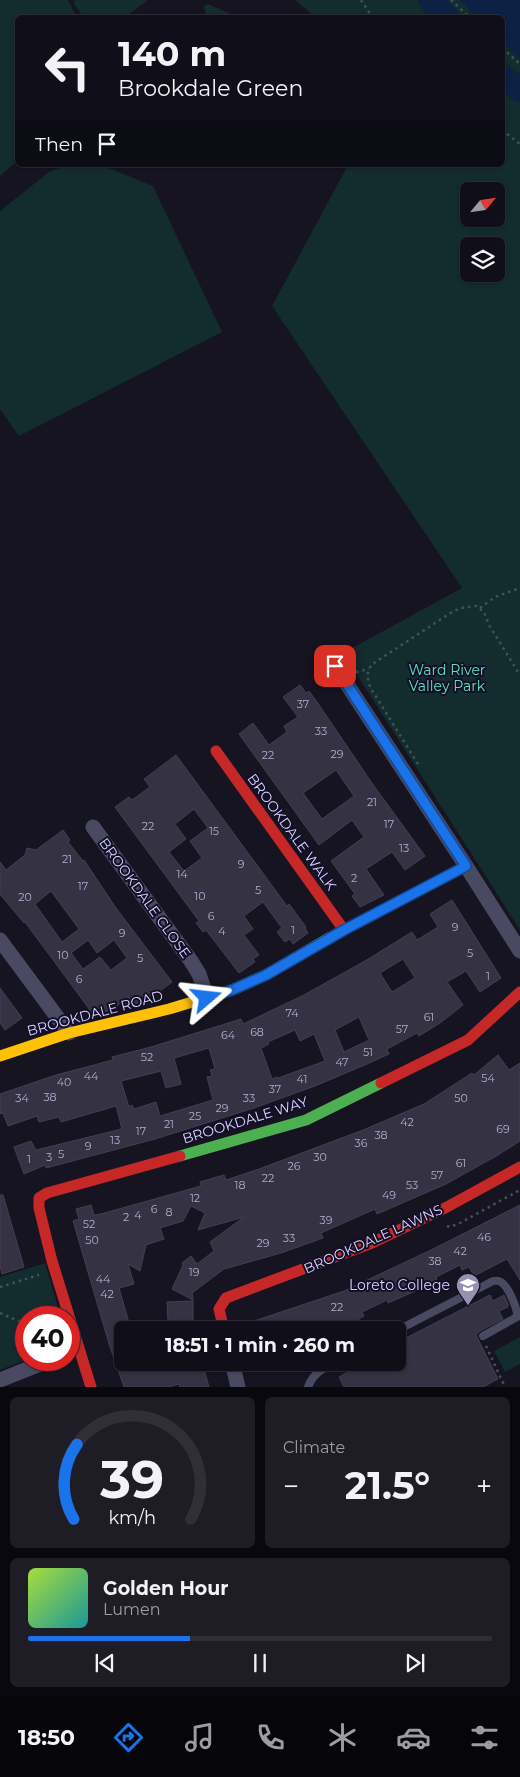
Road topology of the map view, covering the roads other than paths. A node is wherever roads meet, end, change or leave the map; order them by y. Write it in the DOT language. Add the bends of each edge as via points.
graph roads {
  1 [pos="335,666"];
  2 [pos="216,752"];
  3 [pos="93,827"];
  4 [pos="466,866"];
  5 [pos="344,930"];
  6 [pos="0,940"];
  7 [pos="520,951"];
  8 [pos="520,992"];
  9 [pos="207,998"];
  10 [pos="69,1033"];
  11 [pos="0,1056"];
  12 [pos="520,1167"];
  13 [pos="63,1306"];
  14 [pos="221,1321"];
  15 [pos="406,1326"];
  16 [pos="483,1336"];
  17 [pos="80,1363"];
  18 [pos="22,1371"];
  19 [pos="234,1371"];
  20 [pos="319,1371"];
  21 [pos="0,1380"];
  22 [pos="91,1387"];
  23 [pos="238,1387"];
  24 [pos="308,1387"];
  1 -- 4 [label="street"];
  2 -- 5 [label="street, BROOKDALE WALK"];
  3 -- 9 [label="street, BROOKDALE CLOSE" via="191,961"];
  4 -- 5 [label="street, BROOKDALE ROAD"];
  4 -- 7 [label="street"];
  5 -- 9 [label="street, BROOKDALE ROAD" via="266,975"];
  6 -- 10 [label="street"];
  8 -- 13 [label="street, BROOKDALE WAY" via="468,1040 306,1120 47,1193 39,1198"];
  9 -- 10 [label="street, BROOKDALE ROAD"];
  10 -- 11 [label="street, BROOKDALE ROAD"];
  12 -- 14 [label="street, BROOKDALE LAWNS" via="451,1205 372,1242 226,1298 219,1306"];
  15 -- 16 [label="lane" via="493,1281 501,1282 517,1309 517,1317"];
  17 -- 22 [label="street"];
  18 -- 21 [label="street"];
  19 -- 23 [label="street"];
  20 -- 24 [label="lane"];
}
